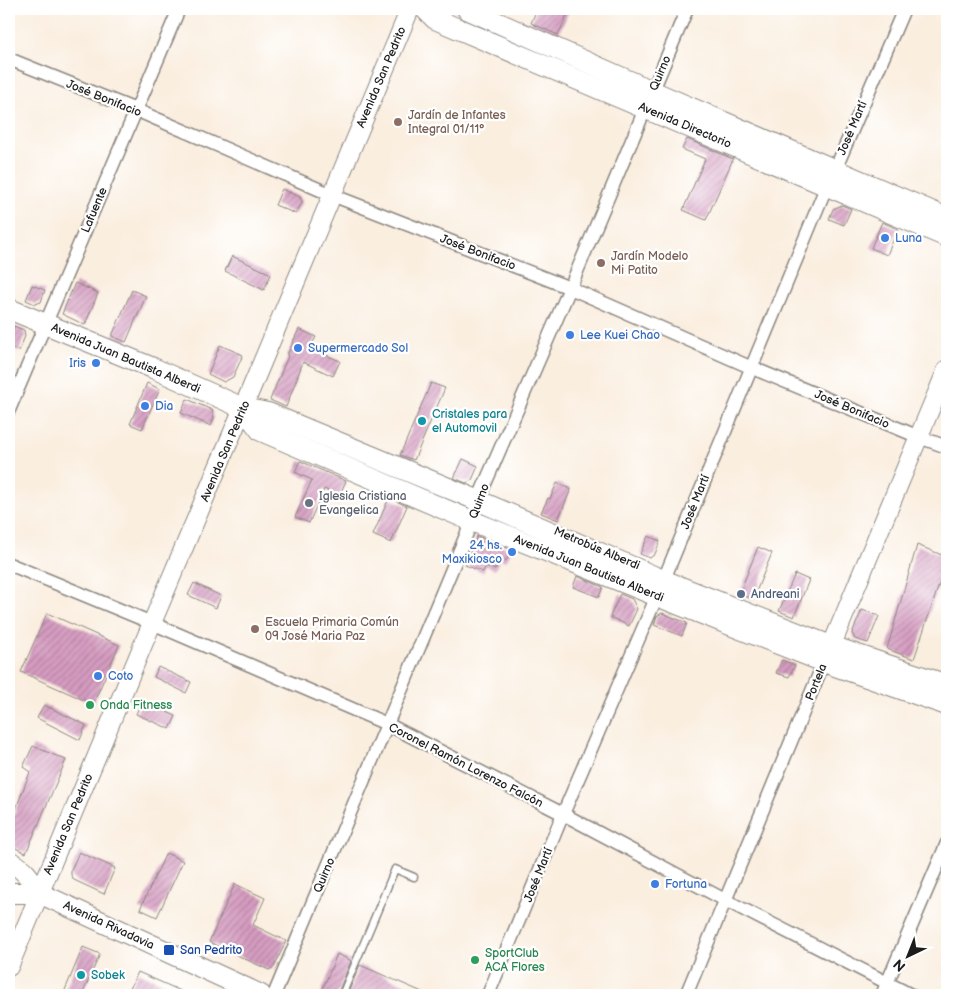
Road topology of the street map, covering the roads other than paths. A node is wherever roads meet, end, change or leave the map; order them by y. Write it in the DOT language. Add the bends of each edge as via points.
graph roads {
  1 [pos="179,9"];
  2 [pos="410,9"];
  3 [pos="467,9"];
  4 [pos="687,9"];
  5 [pos="904,9"];
  6 [pos="432,10"];
  7 [pos="9,59"];
  8 [pos="648,100"];
  9 [pos="136,110"];
  10 [pos="830,178"];
  11 [pos="332,195"];
  12 [pos="944,227"];
  13 [pos="947,229"];
  14 [pos="570,288"];
  15 [pos="9,309"];
  16 [pos="46,324"];
  17 [pos="750,368"];
  18 [pos="947,369"];
  19 [pos="9,410"];
  20 [pos="251,413"];
  21 [pos="919,437"];
  22 [pos="947,448"];
  23 [pos="476,510"];
  24 [pos="9,564"];
  25 [pos="660,587"];
  26 [pos="152,623"];
  27 [pos="828,654"];
  28 [pos="947,685"];
  29 [pos="947,705"];
  30 [pos="387,724"];
  31 [pos="563,814"];
  32 [pos="947,843"];
  33 [pos="9,861"];
  34 [pos="414,877"];
  35 [pos="23,891"];
  36 [pos="725,900"];
  37 [pos="9,967"];
  38 [pos="887,983"];
  39 [pos="261,995"];
  40 [pos="274,995"];
  41 [pos="342,995"];
  42 [pos="488,995"];
  43 [pos="686,995"];
  44 [pos="882,995"];
  45 [pos="911,995"];
  1 -- 9 [label="street, Lafuente"];
  2 -- 11 [label="main road, Avenida San Pedrito"];
  3 -- 8 [label="main road, Avenida Directorio"];
  4 -- 8 [label="street, Quirno"];
  5 -- 10 [label="street, José Martí"];
  6 -- 8 [label="main road, Avenida Directorio" via="435,19"];
  7 -- 9 [label="street, José Bonifacio"];
  8 -- 10 [label="main road, Avenida Directorio"];
  8 -- 14 [label="street, Quirno"];
  9 -- 11 [label="street, José Bonifacio"];
  9 -- 16 [label="street, Lafuente"];
  10 -- 12 [label="main road, Avenida Directorio"];
  10 -- 17 [label="street, José Martí"];
  11 -- 14 [label="street, José Bonifacio"];
  11 -- 20 [label="main road, Avenida San Pedrito"];
  12 -- 13 [label="lane"];
  14 -- 17 [label="street, José Bonifacio"];
  14 -- 23 [label="street, Quirno"];
  15 -- 16 [label="main road, Avenida Juan Bautista Alberdi"];
  16 -- 19 [label="street, Lafuente"];
  16 -- 20 [label="main road, Avenida Juan Bautista Alberdi"];
  17 -- 21 [label="street, José Bonifacio"];
  17 -- 25 [label="street, José Martí"];
  18 -- 21 [label="main road, Portela"];
  20 -- 23 [label="main road, Avenida Juan Bautista Alberdi" via="268,414"];
  20 -- 26 [label="main road, Avenida San Pedrito"];
  21 -- 22 [label="street, José Bonifacio"];
  21 -- 27 [label="main road, Portela"];
  23 -- 25 [label="main road, Avenida Juan Bautista Alberdi"];
  23 -- 30 [label="street, Quirno"];
  24 -- 26 [label="street, Coronel Ramón Lorenzo Falcón"];
  25 -- 27 [label="main road, Avenida Juan Bautista Alberdi"];
  25 -- 31 [label="street, José Martí"];
  26 -- 30 [label="street, Coronel Ramón Lorenzo Falcón"];
  26 -- 35 [label="main road, Avenida San Pedrito"];
  27 -- 28 [label="main road, Avenida Juan Bautista Alberdi"];
  27 -- 29 [label="main road, Avenida Juan Bautista Alberdi"];
  27 -- 36 [label="street, Portela"];
  30 -- 31 [label="street, Coronel Ramón Lorenzo Falcón"];
  30 -- 40 [label="street, Quirno"];
  31 -- 36 [label="street, Coronel Ramón Lorenzo Falcón"];
  31 -- 42 [label="street, José Martí"];
  32 -- 38 [label="street"];
  33 -- 35 [label="main road" via="29,876"];
  34 -- 41 [label="lane" via="395,869 350,985"];
  35 -- 37 [label="main road, Avenida San Pedrito"];
  35 -- 39 [label="main road, Avenida Rivadavia"];
  36 -- 38 [label="street, Coronel Ramón Lorenzo Falcón"];
  36 -- 43 [label="street, Portela"];
  38 -- 44 [label="street"];
  38 -- 45 [label="street, Coronel Ramón Lorenzo Falcón"];
}
